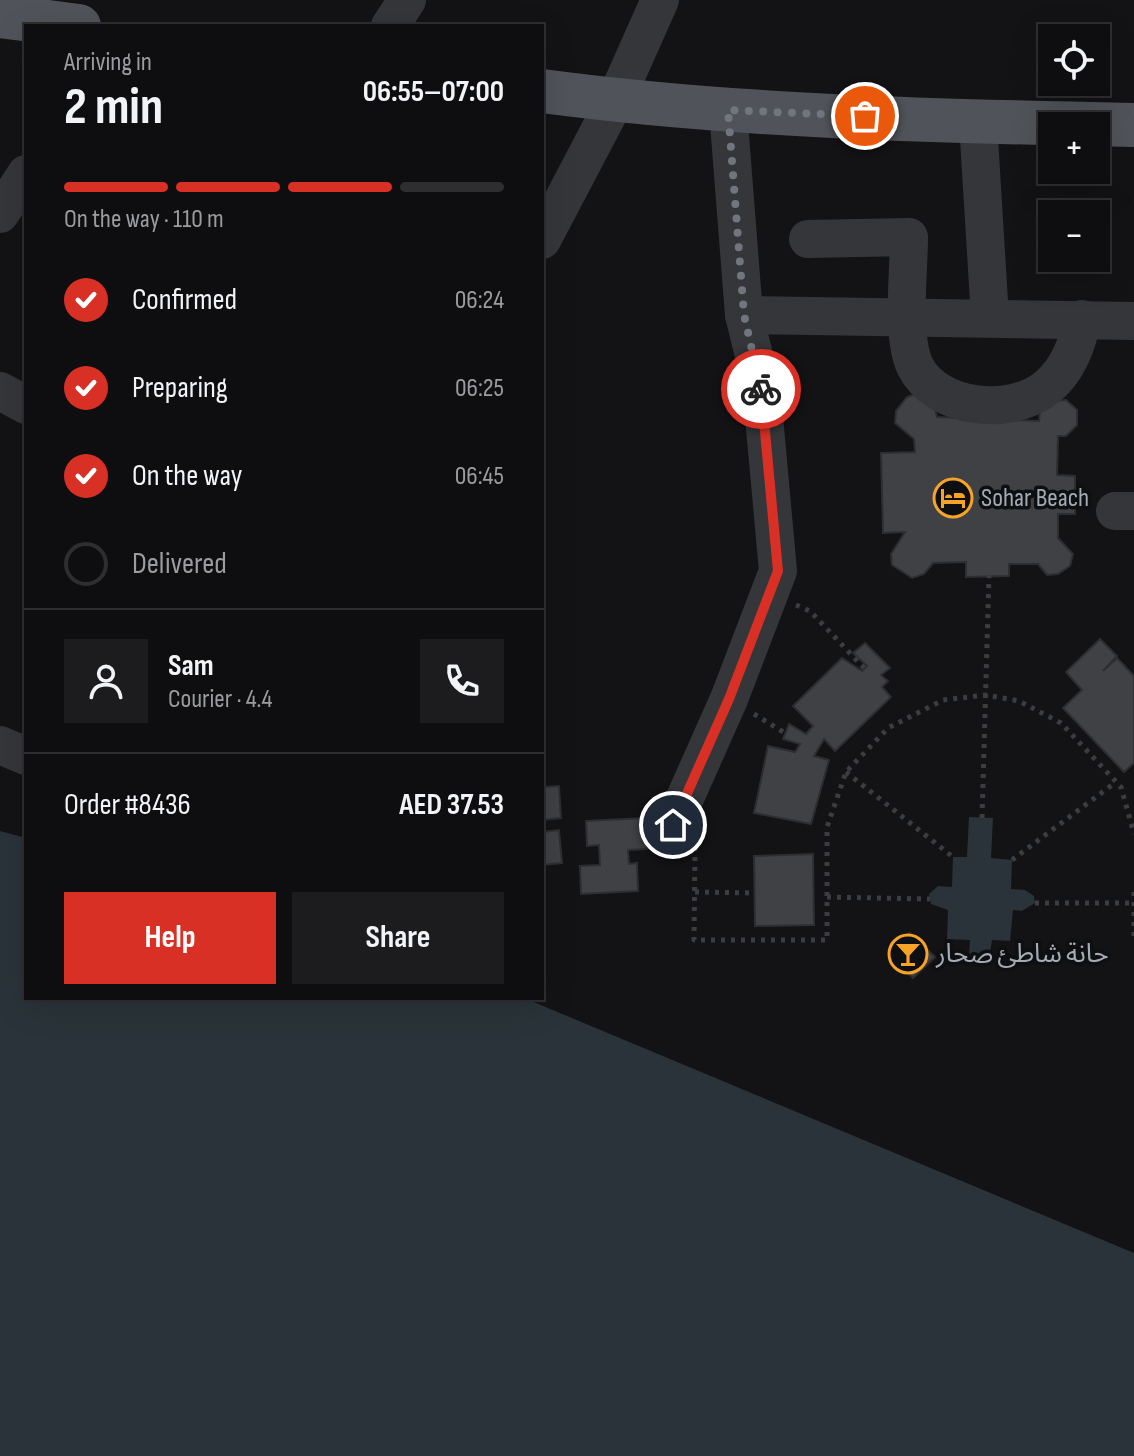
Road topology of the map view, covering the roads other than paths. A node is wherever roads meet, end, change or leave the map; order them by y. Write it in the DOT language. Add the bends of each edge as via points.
graph roads {
  1 [pos="407,0"];
  2 [pos="660,0"];
  3 [pos="4,11"];
  4 [pos="69,24"];
  5 [pos="391,24"];
  6 [pos="544,91"];
  7 [pos="615,101"];
  8 [pos="728,110"];
  9 [pos="978,122"];
  10 [pos="1134,125"];
  11 [pos="24,177"];
  12 [pos="0,214"];
  13 [pos="544,236"];
  14 [pos="808,239"];
  15 [pos="744,315"];
  16 [pos="990,318"];
  17 [pos="909,319"];
  18 [pos="1082,319"];
  19 [pos="1134,321"];
  20 [pos="0,391"];
  21 [pos="24,404"];
  22 [pos="0,745"];
  23 [pos="24,755"];
  24 [pos="673,825"];
  1 -- 5 [label="street"];
  2 -- 7 [label="street"];
  3 -- 4 [label="main road"];
  6 -- 7 [label="main road"];
  7 -- 8 [label="main road"];
  7 -- 13 [label="street"];
  8 -- 9 [label="main road"];
  8 -- 15 [label="street"];
  9 -- 10 [label="main road"];
  9 -- 16 [label="street"];
  11 -- 12 [label="street"];
  14 -- 17 [label="street" via="909,237"];
  15 -- 17 [label="street"];
  15 -- 24 [label="street" via="761,384 778,571"];
  16 -- 17 [label="street"];
  16 -- 18 [label="street"];
  17 -- 18 [label="street" via="915,366 932,389 982,404 1016,403 1046,388 1072,355"];
  18 -- 19 [label="street"];
  20 -- 21 [label="street"];
  22 -- 23 [label="street"];
}
